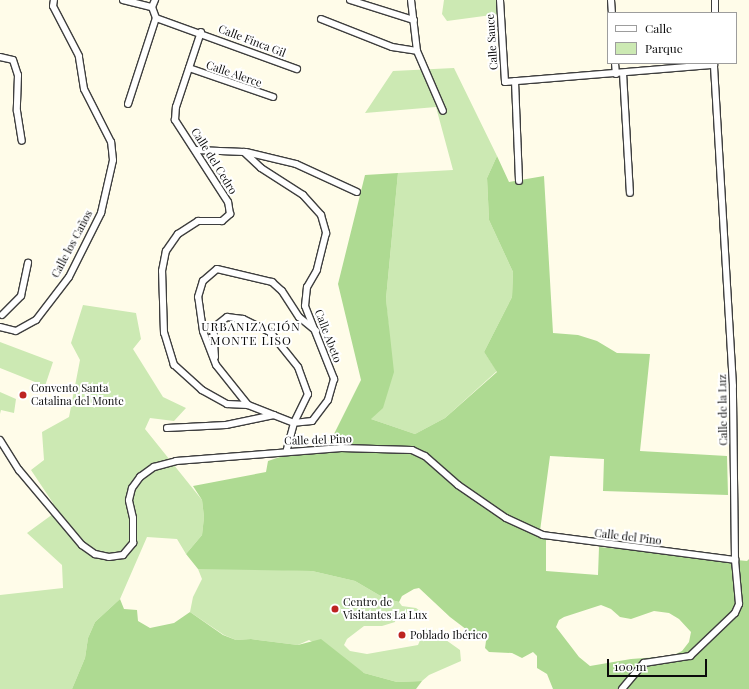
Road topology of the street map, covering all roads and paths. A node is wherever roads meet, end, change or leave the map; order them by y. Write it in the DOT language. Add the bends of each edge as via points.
graph roads {
  1 [pos="54,0"];
  2 [pos="123,0"];
  3 [pos="154,0"];
  4 [pos="350,0"];
  5 [pos="411,0"];
  6 [pos="500,0"];
  7 [pos="611,0"];
  8 [pos="716,0"];
  9 [pos="152,7"];
  10 [pos="612,12"];
  11 [pos="715,12"];
  12 [pos="156,18"];
  13 [pos="321,19"];
  14 [pos="414,20"];
  15 [pos="201,32"];
  16 [pos="417,51"];
  17 [pos="0,57"];
  18 [pos="615,64"];
  19 [pos="714,64"];
  20 [pos="189,68"];
  21 [pos="297,69"];
  22 [pos="624,73"];
  23 [pos="616,74"];
  24 [pos="515,81"];
  25 [pos="273,98"];
  26 [pos="128,104"];
  27 [pos="443,111"];
  28 [pos="22,141"];
  29 [pos="196,150"];
  30 [pos="244,152"];
  31 [pos="519,181"];
  32 [pos="357,192"];
  33 [pos="630,193"];
  34 [pos="28,263"];
  35 [pos="1,313"];
  36 [pos="1,327"];
  37 [pos="317,332"];
  38 [pos="216,365"];
  39 [pos="248,405"];
  40 [pos="275,415"];
  41 [pos="294,423"];
  42 [pos="167,428"];
  43 [pos="0,440"];
  44 [pos="287,450"];
  45 [pos="736,560"];
  46 [pos="622,689"];
  1 -- 36 [label="street, Calle los Caños" via="53,6 79,56 84,89 111,142 113,160 101,213 69,277 36,320 16,331"];
  2 -- 9 [label="street"];
  3 -- 9 [label="street"];
  4 -- 14 [label="street"];
  5 -- 14 [label="street"];
  6 -- 24 [label="street, Calle Sauce" via="505,82"];
  7 -- 10 [label="street"];
  8 -- 11 [label="street"];
  9 -- 12 [label="street"];
  12 -- 15 [label="street"];
  12 -- 26 [label="street"];
  13 -- 16 [label="street" via="392,47"];
  14 -- 16 [label="street"];
  15 -- 20 [label="street, Calle del Cedro"];
  15 -- 21 [label="street, Calle Finca Gil"];
  16 -- 27 [label="street"];
  17 -- 28 [label="street" via="13,60 18,75 17,111"];
  18 -- 23 [label="street"];
  19 -- 22 [label="street"];
  19 -- 45 [label="street, Calle de la Luz" via="733,386"];
  20 -- 25 [label="street, Calle Alerce"];
  20 -- 29 [label="street, Calle del Cedro" via="176,107 175,120"];
  22 -- 23 [label="street"];
  22 -- 33 [label="street"];
  23 -- 24 [label="street"];
  24 -- 31 [label="street"];
  29 -- 30 [label="street"];
  29 -- 39 [label="street, Calle del Cedro" via="228,202 230,214 222,221 198,221 178,234 166,251 162,271 164,333 174,365 202,390 226,404"];
  30 -- 32 [label="street" via="296,164"];
  30 -- 37 [label="street, Calle Abeto" via="261,168 304,195 321,215 326,233 317,270 307,287 305,306"];
  34 -- 35 [label="street" via="21,296"];
  35 -- 36 [label="street"];
  37 -- 38 [label="street" via="298,317 282,291 272,282 217,269 203,281 198,297 203,331"];
  37 -- 41 [label="street, Calle Abeto" via="334,379 328,400 312,421"];
  38 -- 39 [label="street"];
  38 -- 41 [label="street" via="213,328 227,317 244,319 270,332 298,367 308,394"];
  39 -- 40 [label="street, Calle del Cedro"];
  40 -- 41 [label="street, Calle del Cedro"];
  40 -- 42 [label="street" via="226,425"];
  41 -- 44 [label="street"];
  43 -- 44 [label="street, Calle del Pino" via="19,470 82,545 95,554 109,557 123,555 133,543 133,518 129,500 132,488 140,476 154,467 176,461"];
  44 -- 45 [label="street, Calle del Pino" via="412,450 425,456 458,485 506,518 543,535"];
  45 -- 46 [label="street, Calle de la Luz" via="739,604 735,613 690,656 644,663"];
}
